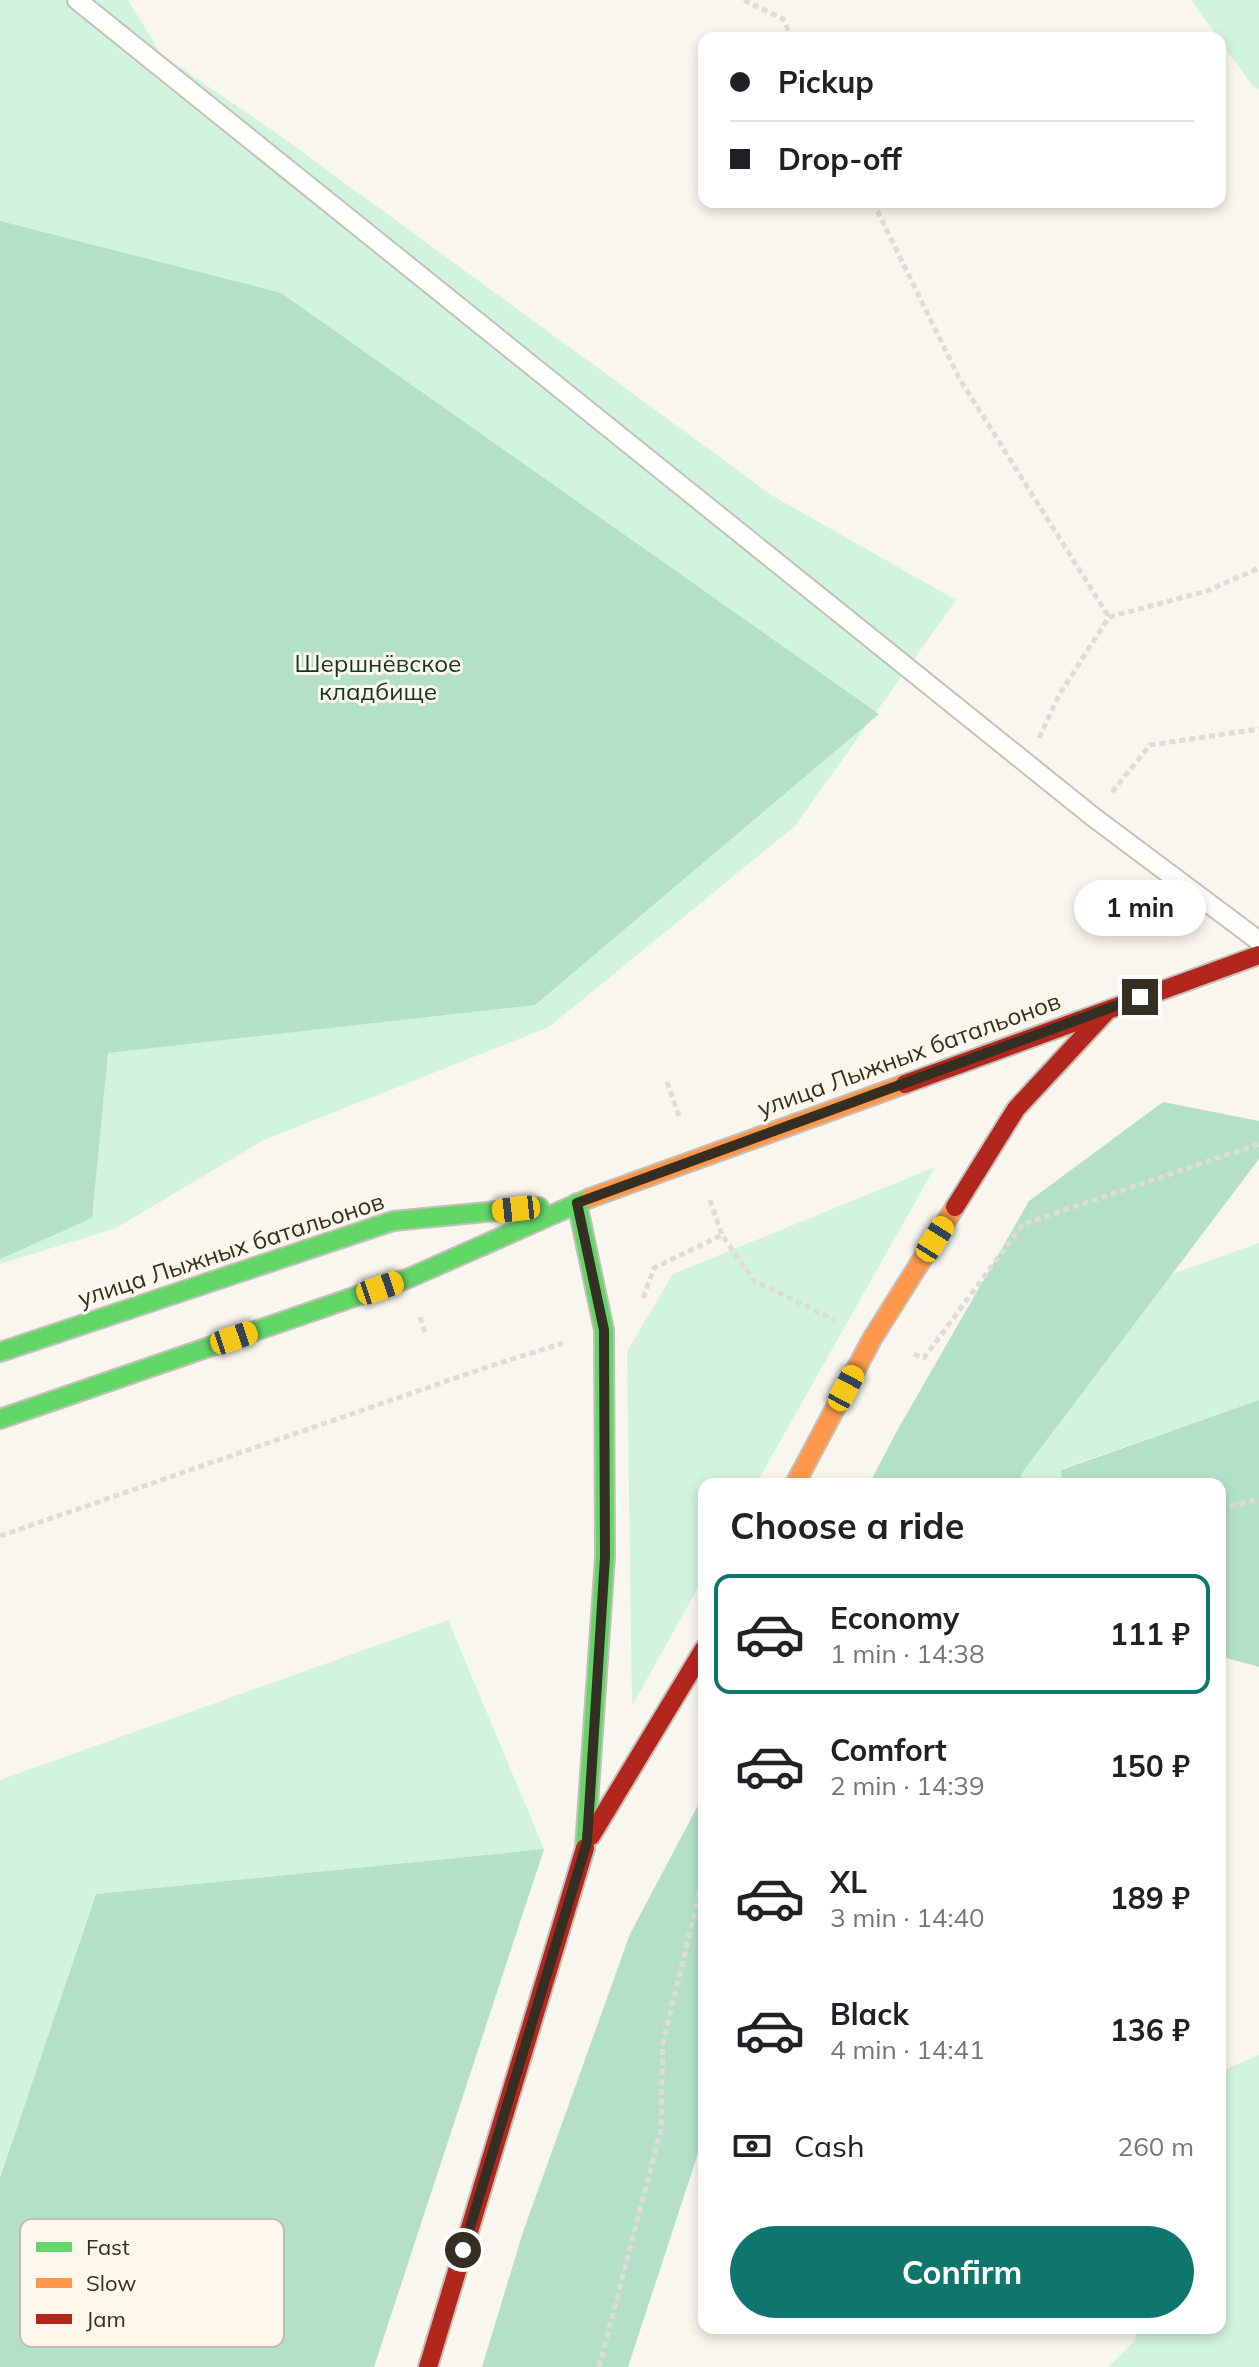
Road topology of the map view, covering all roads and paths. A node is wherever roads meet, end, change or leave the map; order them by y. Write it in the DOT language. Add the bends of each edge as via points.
graph roads {
  1 [pos="77,0"];
  2 [pos="744,0"];
  3 [pos="789,32"];
  4 [pos="876,208"];
  5 [pos="1259,568"];
  6 [pos="1109,617"];
  7 [pos="1259,729"];
  8 [pos="1027,764"];
  9 [pos="1092,816"];
  10 [pos="1259,941"];
  11 [pos="1259,955"];
  12 [pos="1111,1007"];
  13 [pos="1259,1144"];
  14 [pos="577,1203"];
  15 [pos="604,1330"];
  16 [pos="872,1339"];
  17 [pos="0,1352"];
  18 [pos="0,1419"];
  19 [pos="798,1478"];
  20 [pos="1259,1499"];
  21 [pos="1226,1507"];
  22 [pos="0,1536"];
  23 [pos="698,1659"];
  24 [pos="587,1842"];
  25 [pos="698,1899"];
  26 [pos="428,2367"];
  27 [pos="599,2367"];
  1 -- 8 [label="lane"];
  2 -- 3 [label="path" via="783,19"];
  4 -- 6 [label="path" via="959,378"];
  5 -- 6 [label="path" via="1207,591"];
  6 -- 8 [label="path" via="1059,695"];
  7 -- 9 [label="path" via="1150,745"];
  8 -- 9 [label="lane"];
  9 -- 10 [label="lane"];
  11 -- 12 [label="street, улица Лыжных батальонов"];
  12 -- 14 [label="street, улица Лыжных батальонов"];
  12 -- 16 [label="street" via="1016,1109"];
  13 -- 16 [label="path" via="1023,1224 924,1358"];
  14 -- 15 [label="street"];
  14 -- 17 [label="street, улица Лыжных батальонов" via="393,1221"];
  14 -- 18 [label="street, улица Лыжных батальонов" via="409,1278"];
  15 -- 16 [label="path" via="636,1317 654,1268 722,1235 754,1281"];
  15 -- 22 [label="path"];
  15 -- 24 [label="street" via="605,1557"];
  16 -- 19 [label="street"];
  20 -- 21 [label="path"];
  23 -- 24 [label="street"];
  24 -- 26 [label="street"];
  25 -- 27 [label="path" via="663,2042 661,2129"];
}
